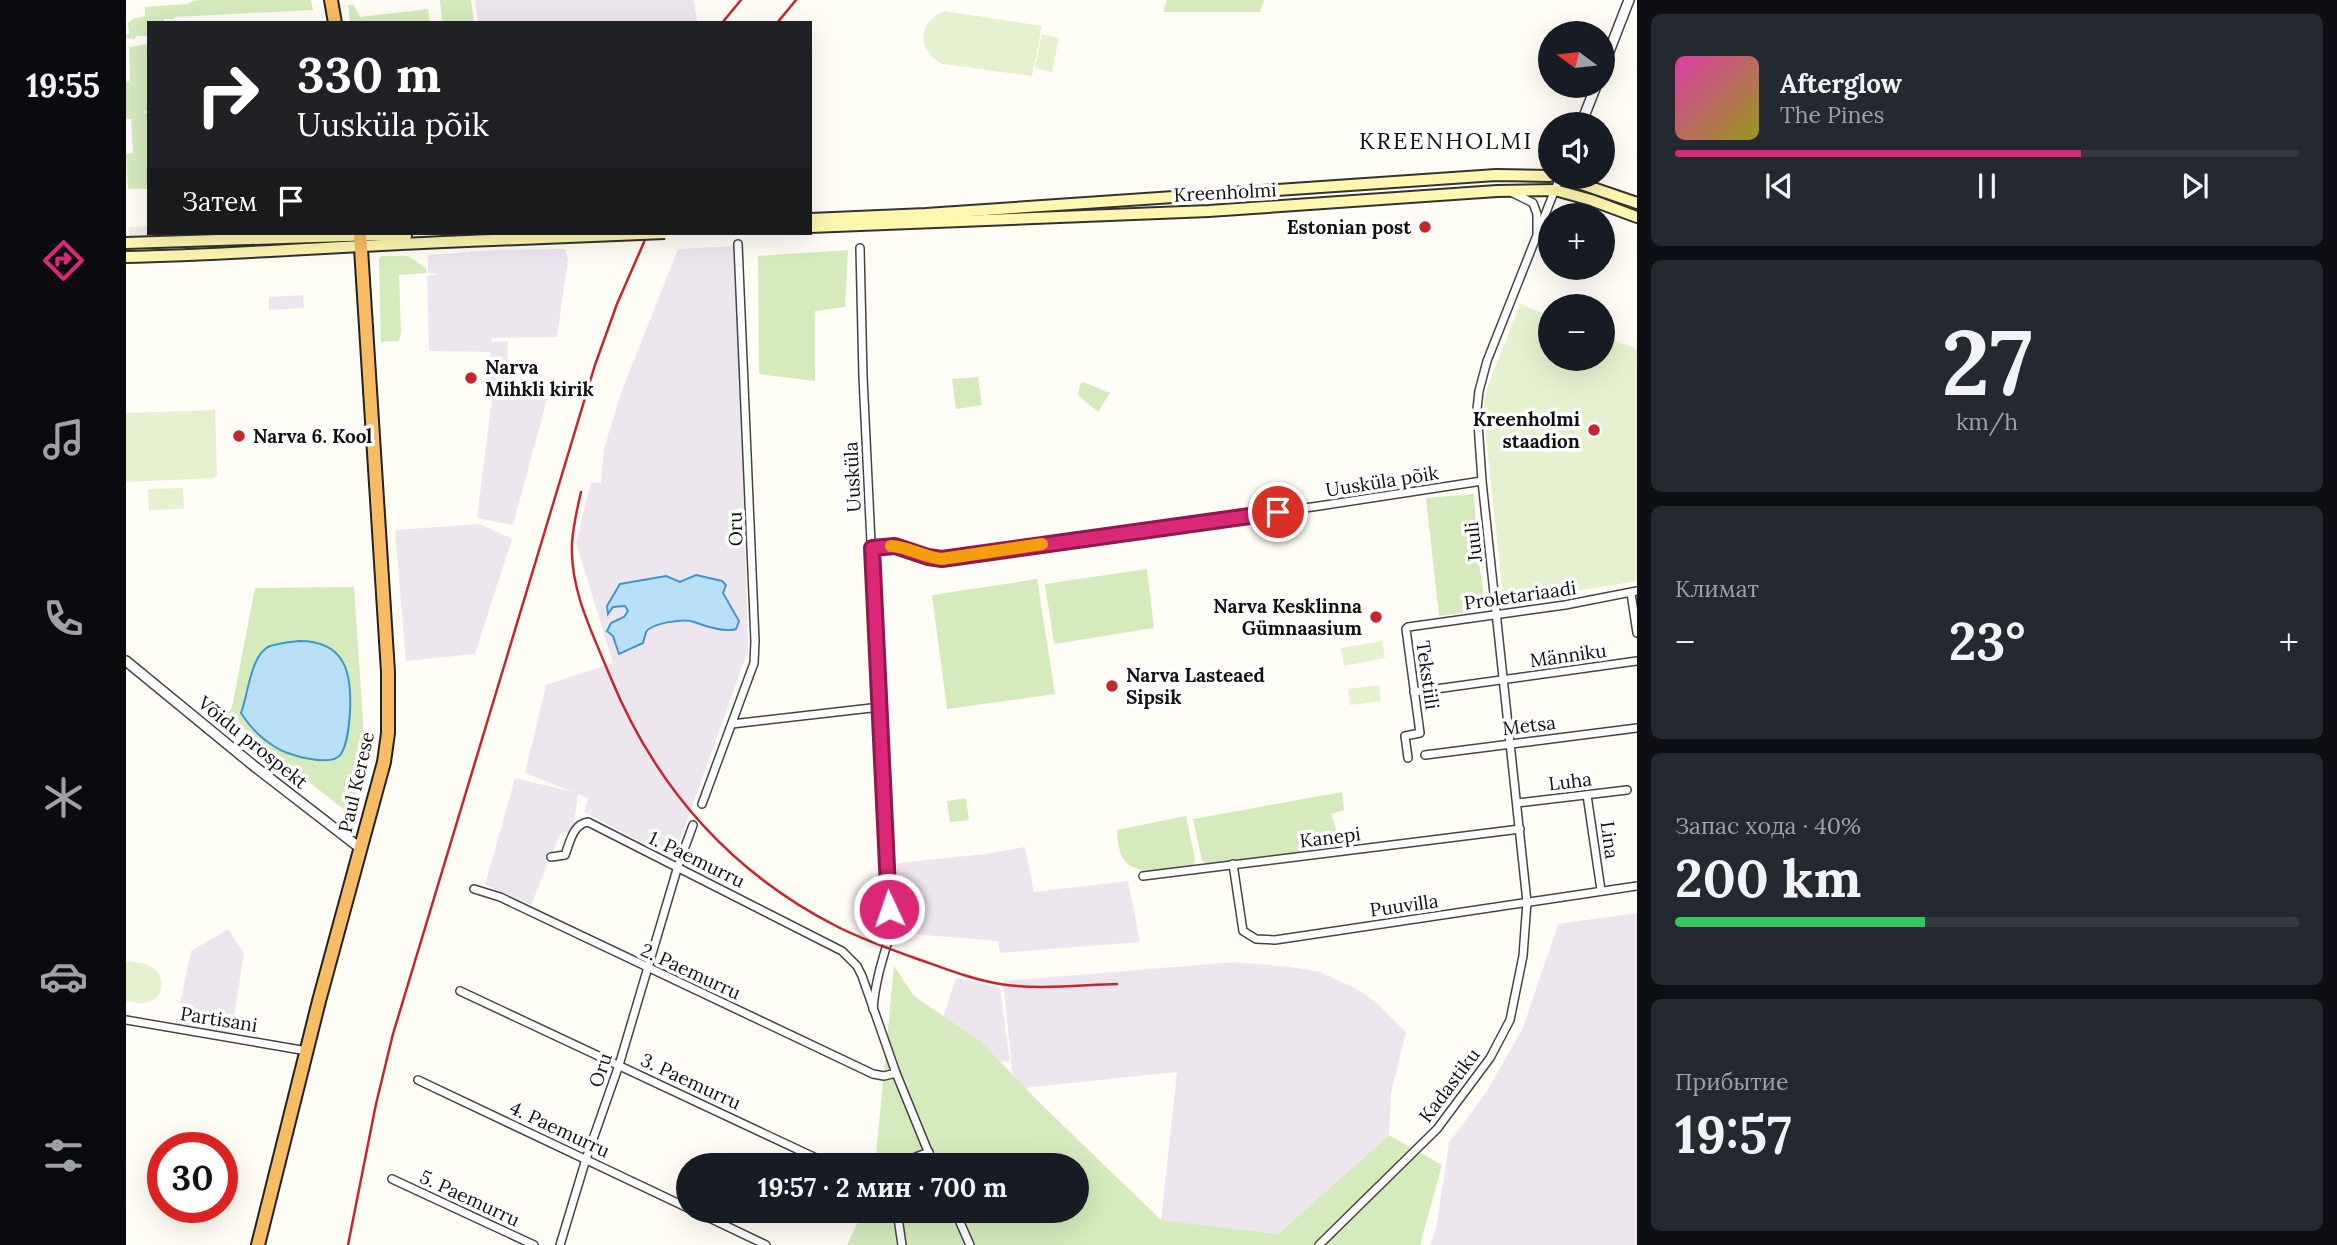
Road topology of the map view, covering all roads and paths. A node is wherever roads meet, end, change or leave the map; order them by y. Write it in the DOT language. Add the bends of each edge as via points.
graph roads {
  1 [pos="331,0"];
  2 [pos="1629,0"];
  3 [pos="335,21"];
  4 [pos="1615,36"];
  5 [pos="1538,176"];
  6 [pos="1384,183"];
  7 [pos="1596,189"];
  8 [pos="1555,190"];
  9 [pos="1509,191"];
  10 [pos="1208,194"];
  11 [pos="1385,199"];
  12 [pos="1637,203"];
  13 [pos="1209,211"];
  14 [pos="1637,217"];
  15 [pos="812,219"];
  16 [pos="812,227"];
  17 [pos="547,235"];
  18 [pos="488,236"];
  19 [pos="1537,236"];
  20 [pos="361,238"];
  21 [pos="126,243"];
  22 [pos="738,244"];
  23 [pos="860,248"];
  24 [pos="126,257"];
  25 [pos="1482,481"];
  26 [pos="872,548"];
  27 [pos="1634,592"];
  28 [pos="1497,615"];
  29 [pos="1408,627"];
  30 [pos="1637,633"];
  31 [pos="126,661"];
  32 [pos="1637,661"];
  33 [pos="1504,680"];
  34 [pos="1414,692"];
  35 [pos="880,707"];
  36 [pos="732,724"];
  37 [pos="1637,728"];
  38 [pos="1511,743"];
  39 [pos="1425,755"];
  40 [pos="1408,758"];
  41 [pos="1627,790"];
  42 [pos="1587,795"];
  43 [pos="1517,803"];
  44 [pos="702,804"];
  45 [pos="694,825"];
  46 [pos="1520,829"];
  47 [pos="360,848"];
  48 [pos="551,857"];
  49 [pos="1233,864"];
  50 [pos="678,866"];
  51 [pos="1143,876"];
  52 [pos="1637,886"];
  53 [pos="474,889"];
  54 [pos="1601,890"];
  55 [pos="1527,902"];
  56 [pos="648,967"];
  57 [pos="460,991"];
  58 [pos="873,1009"];
  59 [pos="126,1020"];
  60 [pos="307,1051"];
  61 [pos="619,1065"];
  62 [pos="896,1073"];
  63 [pos="418,1080"];
  64 [pos="929,1152"];
  65 [pos="805,1153"];
  66 [pos="586,1159"];
  67 [pos="392,1179"];
  68 [pos="676,1202"];
  69 [pos="720,1223"];
  70 [pos="899,1223"];
  71 [pos="960,1223"];
  72 [pos="258,1245"];
  73 [pos="534,1245"];
  74 [pos="560,1245"];
  75 [pos="766,1245"];
  76 [pos="902,1245"];
  77 [pos="970,1245"];
  78 [pos="1319,1245"];
  1 -- 3 [label="highway"];
  2 -- 4 [label="street"];
  5 -- 6 [label="main road, Kreenholmi"];
  6 -- 10 [label="main road, Kreenholmi"];
  6 -- 11 [label="main road"];
  7 -- 12 [label="main road"];
  8 -- 9 [label="main road, Kreenholmi"];
  8 -- 14 [label="main road, Kreenholmi"];
  8 -- 19 [label="street, Juuli"];
  9 -- 11 [label="main road, Kreenholmi"];
  9 -- 19 [label="street" via="1533,203"];
  10 -- 13 [label="main road"];
  10 -- 15 [label="main road, Kreenholmi"];
  11 -- 13 [label="main road, Kreenholmi"];
  13 -- 16 [label="main road, Kreenholmi"];
  17 -- 18 [label="main road, bridge"];
  18 -- 20 [label="main road" via="394,243"];
  19 -- 25 [label="street, Juuli" via="1479,391"];
  20 -- 21 [label="main road"];
  20 -- 24 [label="main road" via="222,255"];
  20 -- 47 [label="highway, Paul Kerese" via="389,703 384,762"];
  22 -- 36 [label="street, Oru" via="755,640 754,663"];
  23 -- 26 [label="street, Uusküla"];
  25 -- 26 [label="street, Uusküla põik" via="942,559 895,546"];
  25 -- 28 [label="street, Juuli"];
  26 -- 35 [label="street, Uusküla"];
  27 -- 28 [label="street, Proletariaadi"];
  27 -- 30 [label="street"];
  28 -- 29 [label="street, Proletariaadi"];
  28 -- 33 [label="street, Juuli"];
  29 -- 34 [label="street, Tekstiili"];
  31 -- 47 [label="street, Võidu prospekt"];
  32 -- 33 [label="street, Männiku"];
  33 -- 34 [label="street, Männiku"];
  33 -- 38 [label="street, Juuli"];
  34 -- 40 [label="street, Tekstiili" via="1420,733 1405,736"];
  35 -- 36 [label="street"];
  35 -- 58 [label="street, Uusküla" via="890,935"];
  36 -- 44 [label="street, Oru"];
  37 -- 38 [label="street, Metsa"];
  38 -- 39 [label="street, Metsa"];
  38 -- 43 [label="street, Juuli"];
  41 -- 42 [label="street, Luha"];
  42 -- 43 [label="street, Luha"];
  42 -- 54 [label="street, Lina"];
  43 -- 46 [label="street, Juuli"];
  45 -- 50 [label="street, Oru"];
  46 -- 49 [label="street, Kanepi"];
  46 -- 55 [label="street, Juuli"];
  47 -- 60 [label="highway, Paul Kerese"];
  48 -- 50 [label="street, 1. Paemurru" via="565,855 575,829 588,822"];
  49 -- 51 [label="street, Kanepi"];
  49 -- 55 [label="street, Puuvilla" via="1243,931 1256,939 1275,940"];
  50 -- 56 [label="street, Oru"];
  50 -- 58 [label="street, 1. Paemurru" via="842,951 857,966"];
  52 -- 54 [label="street, Puuvilla"];
  53 -- 56 [label="street, 2. Paemurru"];
  54 -- 55 [label="street, Puuvilla"];
  55 -- 78 [label="street, Kadastiku" via="1510,1020 1490,1058 1437,1129"];
  56 -- 61 [label="street, Oru"];
  56 -- 62 [label="street, 2. Paemurru" via="873,1074"];
  57 -- 61 [label="street, 3. Paemurru"];
  58 -- 62 [label="street"];
  59 -- 60 [label="street, Partisani"];
  60 -- 72 [label="highway, Paul Kerese"];
  61 -- 65 [label="street, 3. Paemurru"];
  61 -- 66 [label="street, Oru"];
  62 -- 64 [label="street"];
  63 -- 66 [label="street, 4. Paemurru"];
  66 -- 68 [label="street, 4. Paemurru"];
  66 -- 74 [label="street, Oru"];
  67 -- 73 [label="street, 5. Paemurru"];
  69 -- 75 [label="street"];
  70 -- 76 [label="street"];
  71 -- 77 [label="street"];
}
